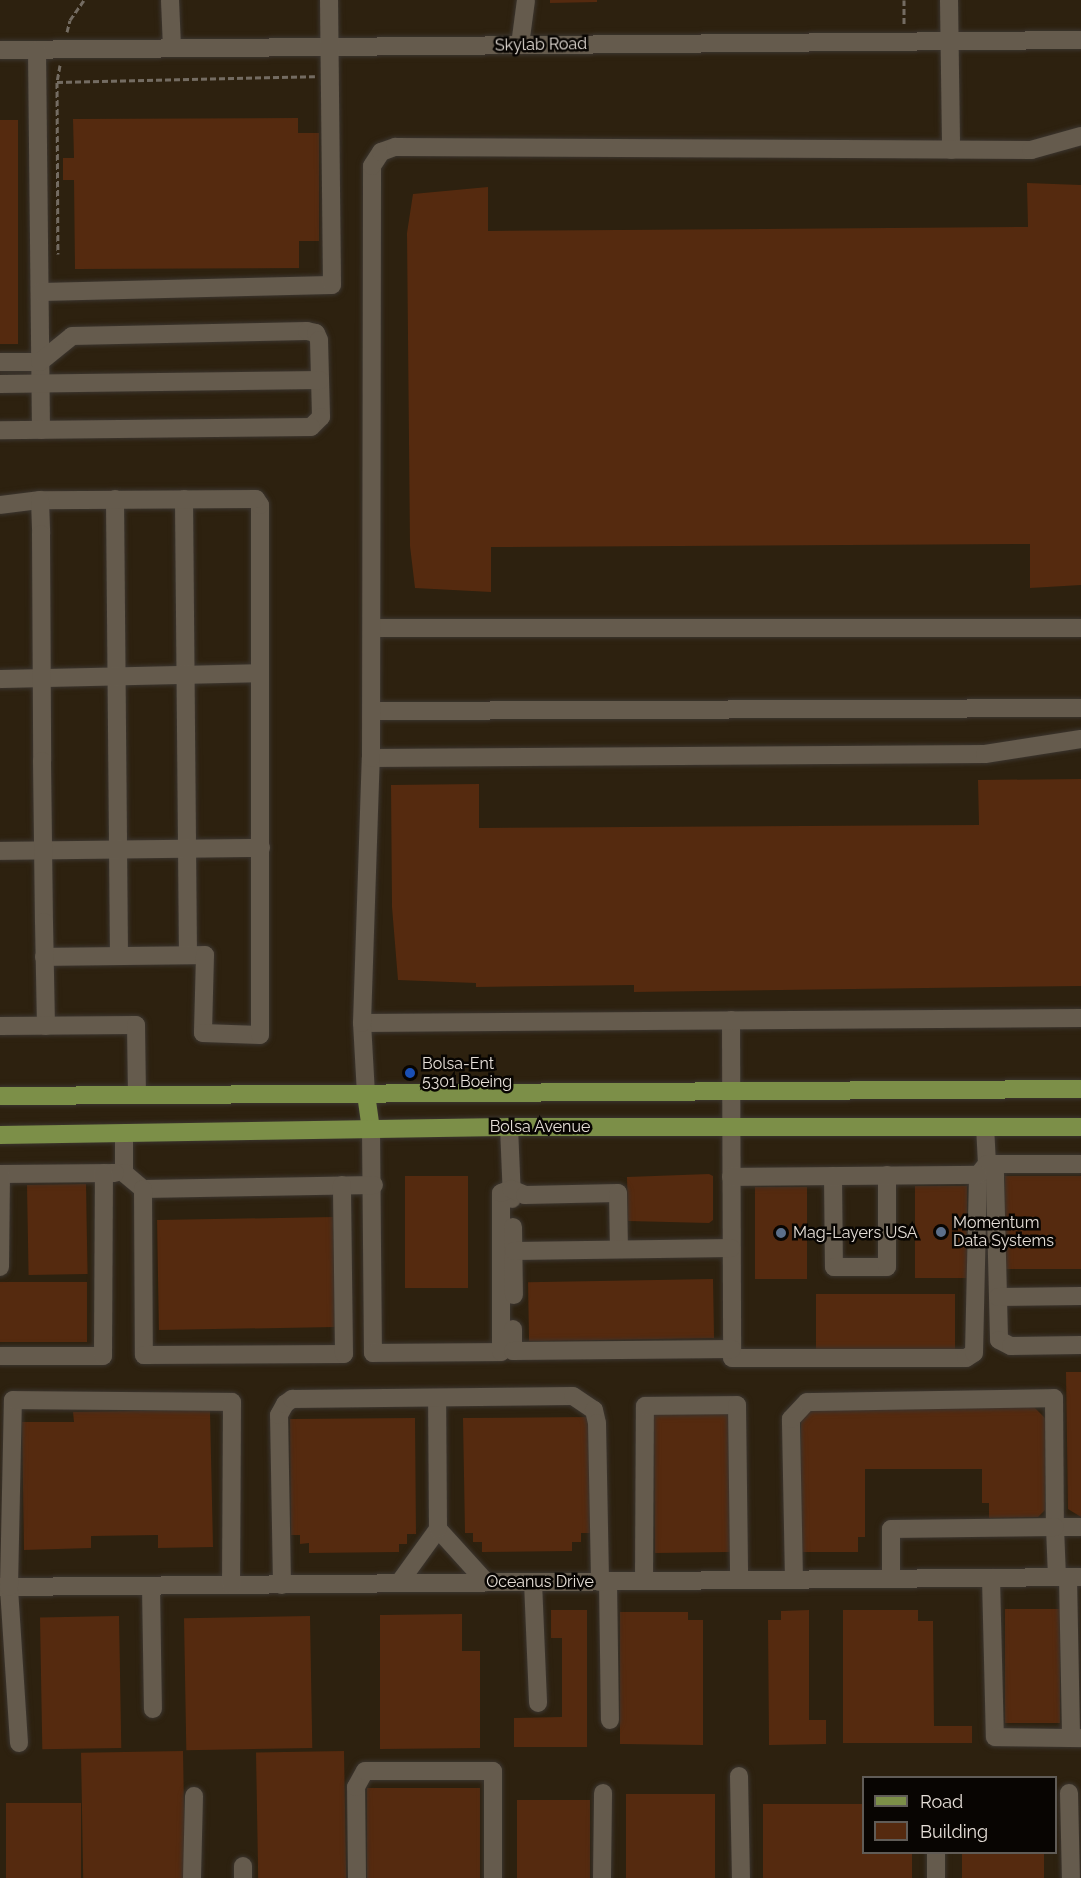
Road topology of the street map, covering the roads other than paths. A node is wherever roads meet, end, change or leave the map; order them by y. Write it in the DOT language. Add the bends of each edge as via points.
graph roads {
  1 [pos="170,0"];
  2 [pos="328,0"];
  3 [pos="526,0"];
  4 [pos="949,0"];
  5 [pos="1081,40"];
  6 [pos="949,41"];
  7 [pos="520,45"];
  8 [pos="331,47"];
  9 [pos="172,48"];
  10 [pos="0,50"];
  11 [pos="37,50"];
  12 [pos="1081,136"];
  13 [pos="951,150"];
  14 [pos="40,292"];
  15 [pos="0,362"];
  16 [pos="40,362"];
  17 [pos="320,380"];
  18 [pos="41,383"];
  19 [pos="0,384"];
  20 [pos="0,430"];
  21 [pos="41,430"];
  22 [pos="115,499"];
  23 [pos="184,499"];
  24 [pos="40,500"];
  25 [pos="0,505"];
  26 [pos="372,628"];
  27 [pos="1081,628"];
  28 [pos="259,673"];
  29 [pos="186,675"];
  30 [pos="116,678"];
  31 [pos="0,679"];
  32 [pos="42,679"];
  33 [pos="1081,708"];
  34 [pos="372,711"];
  35 [pos="1081,739"];
  36 [pos="371,758"];
  37 [pos="261,848"];
  38 [pos="189,849"];
  39 [pos="43,850"];
  40 [pos="0,851"];
  41 [pos="116,851"];
  42 [pos="188,955"];
  43 [pos="119,956"];
  44 [pos="44,957"];
  45 [pos="1081,1018"];
  46 [pos="731,1020"];
  47 [pos="362,1023"];
  48 [pos="0,1026"];
  49 [pos="46,1026"];
  50 [pos="1081,1089"];
  51 [pos="730,1092"];
  52 [pos="137,1095"];
  53 [pos="366,1095"];
  54 [pos="0,1096"];
  55 [pos="730,1126"];
  56 [pos="509,1127"];
  57 [pos="985,1127"];
  58 [pos="1081,1127"];
  59 [pos="371,1129"];
  60 [pos="124,1133"];
  61 [pos="0,1135"];
  62 [pos="1081,1164"];
  63 [pos="982,1170"];
  64 [pos="104,1173"];
  65 [pos="124,1173"];
  66 [pos="0,1174"];
  67 [pos="886,1175"];
  68 [pos="833,1176"];
  69 [pos="731,1178"];
  70 [pos="342,1185"];
  71 [pos="374,1185"];
  72 [pos="143,1189"];
  73 [pos="511,1189"];
  74 [pos="619,1248"];
  75 [pos="731,1248"];
  76 [pos="514,1251"];
  77 [pos="0,1267"];
  78 [pos="1081,1296"];
  79 [pos="998,1297"];
  80 [pos="1081,1346"];
  81 [pos="732,1349"];
  82 [pos="0,1356"];
  83 [pos="438,1398"];
  84 [pos="1055,1527"];
  85 [pos="1081,1527"];
  86 [pos="438,1529"];
  87 [pos="1068,1577"];
  88 [pos="991,1578"];
  89 [pos="891,1579"];
  90 [pos="739,1580"];
  91 [pos="794,1580"];
  92 [pos="644,1581"];
  93 [pos="486,1582"];
  94 [pos="533,1582"];
  95 [pos="604,1582"];
  96 [pos="399,1583"];
  97 [pos="231,1585"];
  98 [pos="282,1585"];
  99 [pos="151,1586"];
  100 [pos="5,1587"];
  101 [pos="538,1703"];
  102 [pos="153,1709"];
  103 [pos="610,1720"];
  104 [pos="1076,1738"];
  105 [pos="19,1743"];
  106 [pos="739,1776"];
  107 [pos="603,1793"];
  108 [pos="1069,1793"];
  109 [pos="194,1796"];
  110 [pos="936,1854"];
  111 [pos="192,1878"];
  112 [pos="357,1878"];
  113 [pos="494,1878"];
  114 [pos="602,1878"];
  115 [pos="741,1878"];
  116 [pos="936,1878"];
  117 [pos="1071,1878"];
  1 -- 9 [label="street"];
  2 -- 8 [label="street"];
  3 -- 7 [label="street"];
  4 -- 6 [label="street"];
  5 -- 6 [label="street, Skylab Road"];
  6 -- 7 [label="street, Skylab Road"];
  6 -- 13 [label="street"];
  7 -- 8 [label="street, Skylab Road"];
  8 -- 9 [label="street, Skylab Road"];
  8 -- 14 [label="street" via="332,285"];
  9 -- 11 [label="street, Skylab Road"];
  10 -- 11 [label="street, Skylab Road"];
  11 -- 14 [label="street"];
  12 -- 13 [label="street" via="1031,150"];
  13 -- 26 [label="street" via="395,147 381,152 372,165"];
  14 -- 16 [label="street"];
  15 -- 16 [label="street"];
  16 -- 17 [label="street" via="72,336 307,331 316,333 319,340"];
  16 -- 18 [label="street"];
  17 -- 18 [label="street"];
  17 -- 21 [label="street" via="321,417 311,427"];
  18 -- 19 [label="street"];
  18 -- 21 [label="street"];
  20 -- 21 [label="street"];
  22 -- 23 [label="street"];
  22 -- 24 [label="street"];
  22 -- 30 [label="street"];
  23 -- 28 [label="street" via="258,501"];
  23 -- 29 [label="street"];
  24 -- 25 [label="street"];
  24 -- 32 [label="street"];
  26 -- 27 [label="street"];
  26 -- 34 [label="street"];
  28 -- 29 [label="street"];
  28 -- 37 [label="street"];
  29 -- 30 [label="street"];
  29 -- 38 [label="street"];
  30 -- 32 [label="street"];
  30 -- 41 [label="street"];
  31 -- 32 [label="street"];
  32 -- 39 [label="street"];
  33 -- 34 [label="street"];
  34 -- 36 [label="street"];
  35 -- 36 [label="street" via="986,754"];
  36 -- 47 [label="street"];
  37 -- 38 [label="street"];
  37 -- 42 [label="street" via="258,1036 203,1033 207,957"];
  38 -- 41 [label="street"];
  38 -- 42 [label="street"];
  39 -- 40 [label="street"];
  39 -- 41 [label="street"];
  39 -- 44 [label="street"];
  41 -- 43 [label="street"];
  42 -- 43 [label="street"];
  43 -- 44 [label="street"];
  44 -- 49 [label="street"];
  45 -- 46 [label="street"];
  46 -- 47 [label="street"];
  46 -- 51 [label="street"];
  47 -- 53 [label="street"];
  48 -- 49 [label="street"];
  49 -- 52 [label="street" via="136,1025"];
  50 -- 51 [label="main road, Bolsa Avenue"];
  51 -- 53 [label="main road, Bolsa Avenue"];
  51 -- 55 [label="street"];
  52 -- 53 [label="main road, Bolsa Avenue"];
  52 -- 54 [label="main road, Bolsa Avenue"];
  53 -- 59 [label="main road"];
  55 -- 56 [label="main road, Bolsa Avenue"];
  55 -- 57 [label="main road, Bolsa Avenue"];
  55 -- 69 [label="street"];
  56 -- 59 [label="main road, Bolsa Avenue"];
  56 -- 73 [label="street"];
  57 -- 58 [label="main road, Bolsa Avenue"];
  57 -- 63 [label="street"];
  59 -- 60 [label="main road, Bolsa Avenue"];
  59 -- 71 [label="street"];
  60 -- 61 [label="main road, Bolsa Avenue"];
  60 -- 65 [label="street"];
  62 -- 63 [label="street"];
  63 -- 67 [label="street"];
  63 -- 79 [label="street" via="995,1175"];
  63 -- 81 [label="street" via="974,1353 966,1358 732,1358"];
  64 -- 65 [label="street"];
  64 -- 66 [label="street"];
  64 -- 82 [label="street" via="103,1356"];
  65 -- 72 [label="street"];
  66 -- 77 [label="street"];
  67 -- 68 [label="street"];
  67 -- 68 [label="street" via="887,1267 834,1267"];
  68 -- 69 [label="street"];
  69 -- 75 [label="street"];
  70 -- 71 [label="street"];
  70 -- 72 [label="street"];
  70 -- 72 [label="street" via="344,1354 144,1355"];
  71 -- 73 [label="street" via="373,1353 501,1352 501,1193"];
  73 -- 74 [label="street" via="525,1195 618,1193"];
  73 -- 76 [label="street"];
  74 -- 75 [label="street"];
  74 -- 76 [label="street"];
  75 -- 81 [label="street"];
  76 -- 81 [label="street" via="513,1351"];
  78 -- 79 [label="street"];
  79 -- 80 [label="street" via="999,1340 1003,1344"];
  83 -- 86 [label="street"];
  83 -- 95 [label="street" via="573,1396 594,1410"];
  83 -- 98 [label="street" via="292,1399 285,1404 279,1415"];
  84 -- 85 [label="street"];
  84 -- 87 [label="street"];
  84 -- 89 [label="street" via="891,1529"];
  84 -- 91 [label="street" via="1054,1398 807,1402 791,1419"];
  86 -- 93 [label="street"];
  86 -- 96 [label="street"];
  87 -- 88 [label="street, Oceanus Drive"];
  87 -- 104 [label="street"];
  88 -- 89 [label="street, Oceanus Drive"];
  88 -- 104 [label="street" via="995,1737"];
  89 -- 91 [label="street, Oceanus Drive"];
  90 -- 91 [label="street, Oceanus Drive"];
  90 -- 92 [label="street, Oceanus Drive"];
  90 -- 92 [label="street" via="737,1405 645,1406"];
  92 -- 95 [label="street, Oceanus Drive"];
  93 -- 94 [label="street, Oceanus Drive"];
  93 -- 96 [label="street, Oceanus Drive"];
  94 -- 95 [label="street, Oceanus Drive"];
  94 -- 101 [label="street"];
  95 -- 103 [label="street"];
  96 -- 98 [label="street, Oceanus Drive"];
  97 -- 98 [label="street, Oceanus Drive"];
  97 -- 99 [label="street, Oceanus Drive"];
  97 -- 100 [label="street" via="231,1402 13,1400"];
  99 -- 100 [label="street, Oceanus Drive"];
  99 -- 102 [label="street"];
  100 -- 105 [label="street"];
  106 -- 115 [label="street"];
  107 -- 114 [label="street"];
  108 -- 117 [label="street"];
  109 -- 111 [label="street"];
  110 -- 116 [label="street"];
  112 -- 113 [label="street" via="356,1787 365,1771 493,1772"];
}
